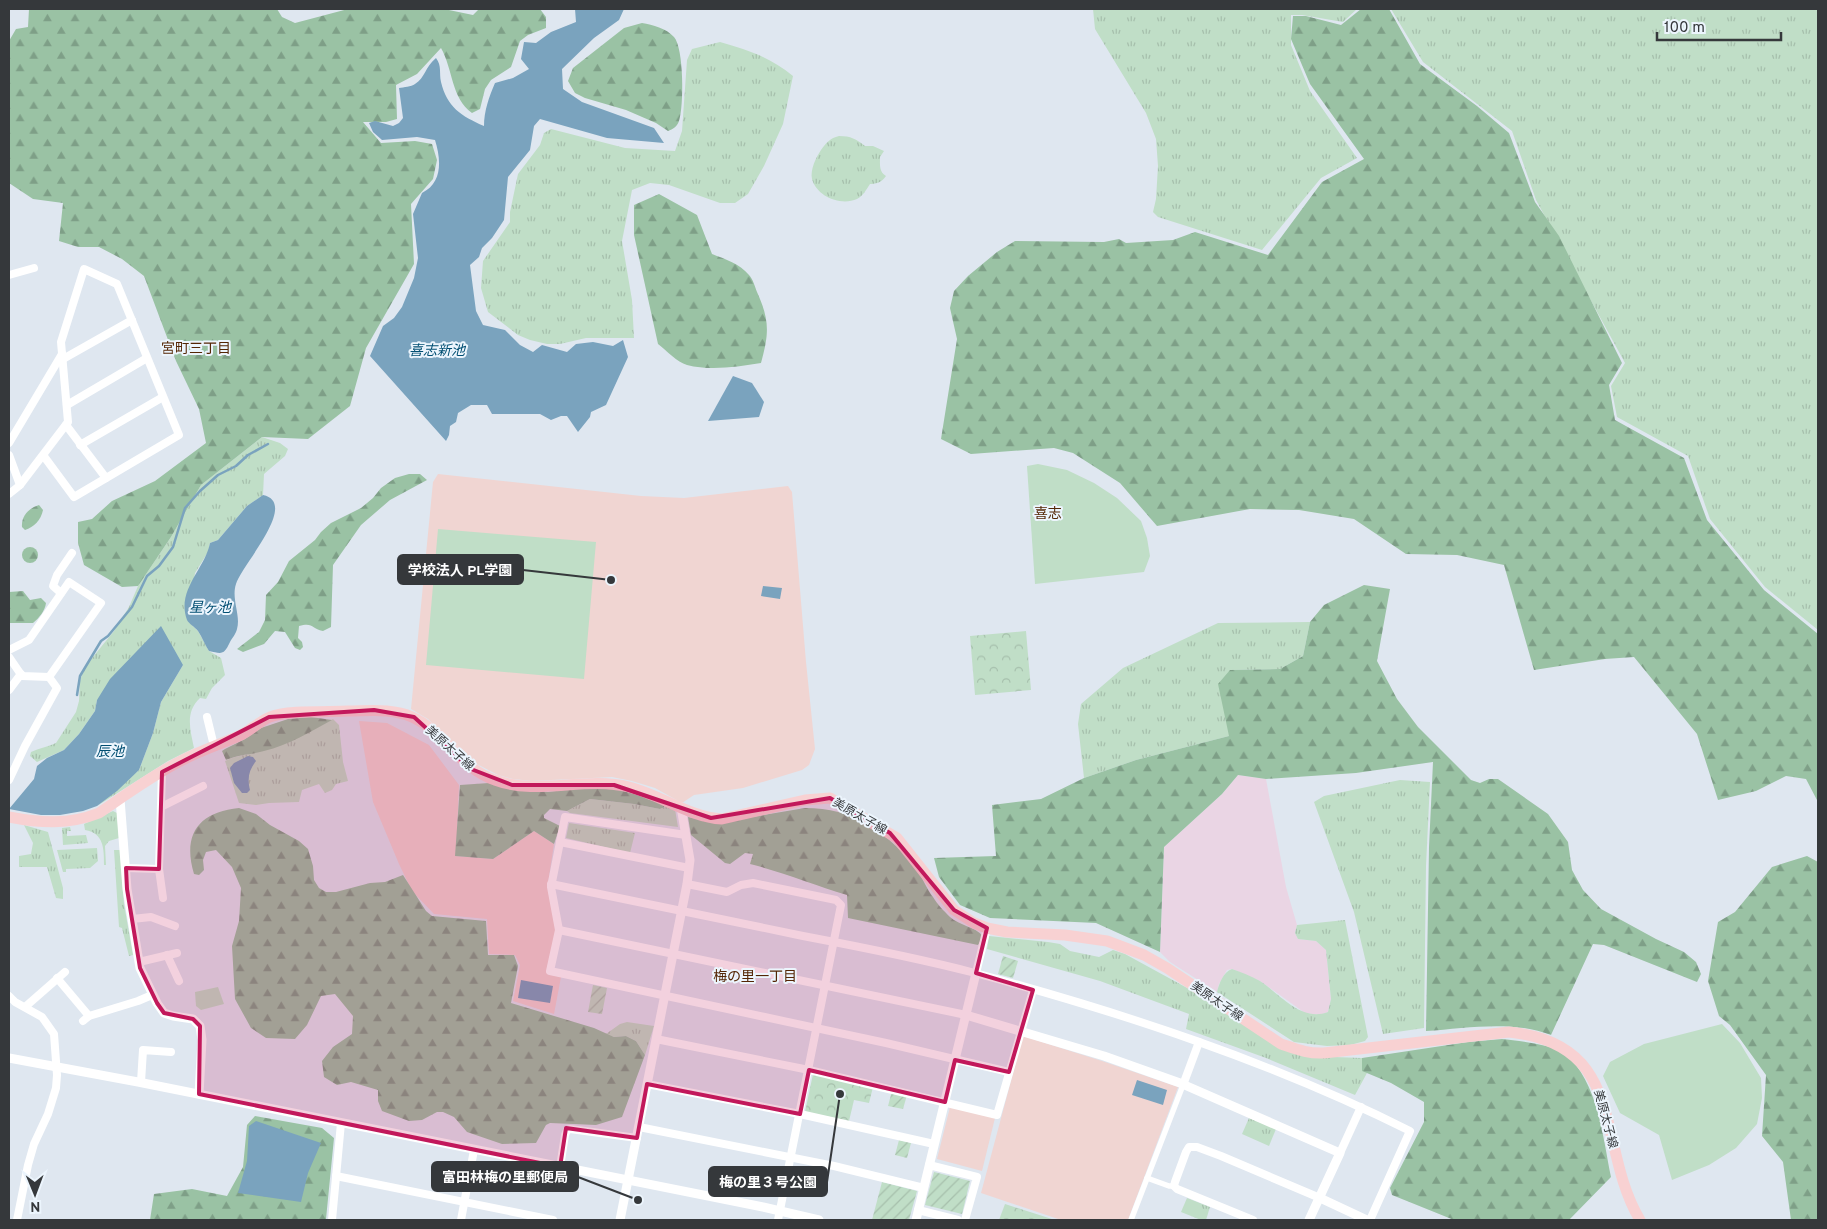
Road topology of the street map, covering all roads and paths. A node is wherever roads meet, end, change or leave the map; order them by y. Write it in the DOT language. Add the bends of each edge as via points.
graph roads {
  1 [pos="34,268"];
  2 [pos="9,275"];
  3 [pos="132,320"];
  4 [pos="62,356"];
  5 [pos="147,358"];
  6 [pos="163,397"];
  7 [pos="67,405"];
  8 [pos="9,424"];
  9 [pos="66,426"];
  10 [pos="17,430"];
  11 [pos="9,443"];
  12 [pos="80,445"];
  13 [pos="9,455"];
  14 [pos="43,455"];
  15 [pos="106,478"];
  16 [pos="20,485"];
  17 [pos="9,494"];
  18 [pos="72,553"];
  19 [pos="62,592"];
  20 [pos="9,650"];
  21 [pos="9,657"];
  22 [pos="21,674"];
  23 [pos="49,677"];
  24 [pos="9,690"];
  25 [pos="207,717"];
  26 [pos="214,746"];
  27 [pos="12,763"];
  28 [pos="162,772"];
  29 [pos="9,780"];
  30 [pos="203,786"];
  31 [pos="120,799"];
  32 [pos="161,807"];
  33 [pos="681,807"];
  34 [pos="9,817"];
  35 [pos="686,835"];
  36 [pos="560,842"];
  37 [pos="126,868"];
  38 [pos="689,868"];
  39 [pos="159,869"];
  40 [pos="552,884"];
  41 [pos="687,884"];
  42 [pos="163,898"];
  43 [pos="682,911"];
  44 [pos="132,920"];
  45 [pos="175,926"];
  46 [pos="987,928"];
  47 [pos="559,930"];
  48 [pos="835,942"];
  49 [pos="177,953"];
  50 [pos="673,954"];
  51 [pos="167,955"];
  52 [pos="139,962"];
  53 [pos="65,972"];
  54 [pos="976,973"];
  55 [pos="57,978"];
  56 [pos="179,981"];
  57 [pos="826,985"];
  58 [pos="1033,990"];
  59 [pos="152,995"];
  60 [pos="9,996"];
  61 [pos="665,996"];
  62 [pos="25,1007"];
  63 [pos="966,1014"];
  64 [pos="817,1030"];
  65 [pos="1021,1031"];
  66 [pos="656,1039"];
  67 [pos="158,1041"];
  68 [pos="1199,1042"];
  69 [pos="157,1051"];
  70 [pos="171,1052"];
  71 [pos="9,1058"];
  72 [pos="955,1060"];
  73 [pos="56,1066"];
  74 [pos="809,1070"];
  75 [pos="1009,1072"];
  76 [pos="141,1082"];
  77 [pos="647,1084"];
  78 [pos="1182,1085"];
  79 [pos="199,1094"];
  80 [pos="945,1102"];
  81 [pos="1361,1106"];
  82 [pos="800,1114"];
  83 [pos="341,1123"];
  84 [pos="639,1127"];
  85 [pos="637,1138"];
  86 [pos="934,1144"];
  87 [pos="474,1150"];
  88 [pos="1340,1153"];
  89 [pos="791,1158"];
  90 [pos="930,1165"];
  91 [pos="560,1167"];
  92 [pos="336,1176"];
  93 [pos="1147,1178"];
  94 [pos="628,1181"];
  95 [pos="1174,1186"];
  96 [pos="924,1188"];
  97 [pos="1320,1198"];
  98 [pos="464,1202"];
  99 [pos="918,1210"];
  100 [pos="779,1216"];
  101 [pos="17,1220"];
  102 [pos="332,1220"];
  103 [pos="461,1220"];
  104 [pos="553,1220"];
  105 [pos="620,1220"];
  106 [pos="819,1220"];
  107 [pos="916,1220"];
  108 [pos="958,1220"];
  109 [pos="965,1220"];
  110 [pos="1132,1220"];
  111 [pos="1253,1220"];
  112 [pos="1309,1220"];
  113 [pos="1368,1220"];
  114 [pos="1640,1220"];
  1 -- 2 [label="street"];
  3 -- 4 [label="street"];
  3 -- 4 [label="street" via="117,284 84,269 61,342"];
  3 -- 5 [label="street"];
  4 -- 7 [label="street"];
  4 -- 10 [label="street"];
  5 -- 6 [label="street"];
  5 -- 7 [label="street"];
  6 -- 12 [label="street"];
  6 -- 15 [label="street" via="179,435"];
  7 -- 9 [label="street"];
  8 -- 10 [label="street"];
  9 -- 12 [label="street"];
  9 -- 14 [label="street"];
  10 -- 11 [label="street"];
  12 -- 15 [label="street"];
  13 -- 16 [label="street"];
  14 -- 15 [label="street" via="74,497"];
  14 -- 16 [label="street"];
  16 -- 17 [label="street"];
  18 -- 19 [label="street" via="56,575 53,586"];
  19 -- 20 [label="street" via="29,640"];
  19 -- 23 [label="street" via="69,582 101,602"];
  21 -- 22 [label="street"];
  22 -- 23 [label="street"];
  22 -- 24 [label="street"];
  23 -- 27 [label="street" via="57,688"];
  25 -- 26 [label="street"];
  26 -- 28 [label="main road, 美原太子線"];
  26 -- 33 [label="main road, 美原太子線" via="246,732 269,717 374,710 399,712 427,726 471,768 495,780 531,787 601,784 629,787"];
  27 -- 29 [label="street"];
  28 -- 31 [label="main road, 美原太子線"];
  28 -- 32 [label="street"];
  30 -- 32 [label="street"];
  31 -- 34 [label="main road, 美原太子線" via="99,813 77,820 34,822"];
  31 -- 37 [label="street"];
  32 -- 39 [label="street"];
  33 -- 35 [label="street"];
  33 -- 46 [label="main road, 美原太子線" via="695,814 722,818 805,800 830,798 897,838 954,910"];
  35 -- 36 [label="street" via="565,818"];
  35 -- 38 [label="street"];
  36 -- 38 [label="street"];
  36 -- 40 [label="street"];
  37 -- 39 [label="street"];
  37 -- 44 [label="street"];
  38 -- 41 [label="street"];
  39 -- 42 [label="street"];
  40 -- 43 [label="street"];
  40 -- 47 [label="street"];
  41 -- 43 [label="street"];
  41 -- 48 [label="street" via="727,892 753,882 836,900 840,902 841,910"];
  43 -- 48 [label="street"];
  43 -- 50 [label="street"];
  44 -- 45 [label="street" via="151,917"];
  44 -- 52 [label="street"];
  46 -- 54 [label="street"];
  46 -- 114 [label="main road, 美原太子線" via="1084,937 1107,941 1144,955 1281,1044 1305,1052 1324,1053 1509,1032 1549,1041 1577,1060 1598,1086 1626,1190"];
  47 -- 50 [label="street"];
  47 -- 61 [label="street" via="550,971"];
  48 -- 54 [label="street"];
  48 -- 57 [label="street"];
  49 -- 51 [label="street"];
  50 -- 57 [label="street"];
  50 -- 61 [label="street"];
  51 -- 52 [label="street"];
  51 -- 56 [label="street"];
  52 -- 59 [label="street"];
  53 -- 55 [label="street"];
  54 -- 58 [label="street"];
  54 -- 63 [label="street"];
  55 -- 59 [label="street" via="86,1018"];
  55 -- 62 [label="street"];
  57 -- 63 [label="street"];
  57 -- 64 [label="street"];
  58 -- 65 [label="street"];
  58 -- 68 [label="street"];
  59 -- 79 [label="street" via="168,1015 193,1019 200,1026"];
  60 -- 62 [label="street"];
  61 -- 64 [label="street"];
  61 -- 66 [label="street"];
  62 -- 73 [label="street" via="42,1017 54,1034"];
  63 -- 65 [label="street"];
  63 -- 72 [label="street"];
  64 -- 72 [label="street"];
  64 -- 74 [label="street"];
  65 -- 75 [label="street"];
  65 -- 78 [label="street" via="1104,1056"];
  66 -- 74 [label="street"];
  66 -- 77 [label="street"];
  67 -- 69 [label="street"];
  68 -- 78 [label="street"];
  68 -- 81 [label="street"];
  69 -- 70 [label="street"];
  69 -- 76 [label="street" via="143,1050"];
  71 -- 73 [label="street"];
  72 -- 75 [label="street"];
  72 -- 80 [label="street"];
  73 -- 76 [label="street"];
  73 -- 101 [label="street" via="56,1088 34,1144"];
  74 -- 80 [label="street"];
  74 -- 82 [label="street"];
  75 -- 80 [label="street" via="996,1115"];
  76 -- 79 [label="street"];
  77 -- 82 [label="street"];
  77 -- 84 [label="street"];
  78 -- 88 [label="street"];
  78 -- 93 [label="street"];
  79 -- 83 [label="street"];
  80 -- 86 [label="street"];
  81 -- 88 [label="street"];
  81 -- 113 [label="street" via="1410,1131"];
  82 -- 86 [label="street"];
  82 -- 89 [label="street"];
  83 -- 87 [label="street"];
  83 -- 92 [label="street"];
  84 -- 85 [label="street"];
  84 -- 89 [label="street"];
  85 -- 91 [label="street" via="567,1130"];
  85 -- 94 [label="street"];
  86 -- 90 [label="street"];
  87 -- 91 [label="street"];
  87 -- 98 [label="street"];
  88 -- 97 [label="street"];
  89 -- 96 [label="street"];
  89 -- 100 [label="street"];
  90 -- 96 [label="street"];
  90 -- 109 [label="street" via="977,1178"];
  91 -- 94 [label="street"];
  92 -- 98 [label="street"];
  92 -- 102 [label="street"];
  93 -- 95 [label="street"];
  93 -- 110 [label="street"];
  94 -- 100 [label="street"];
  94 -- 105 [label="street"];
  95 -- 97 [label="street" via="1186,1152 1189,1147 1197,1147"];
  95 -- 111 [label="street"];
  96 -- 99 [label="street"];
  97 -- 112 [label="street"];
  97 -- 113 [label="street"];
  98 -- 103 [label="street"];
  98 -- 104 [label="street"];
  99 -- 107 [label="street"];
  99 -- 108 [label="street"];
  100 -- 106 [label="street"];
}
